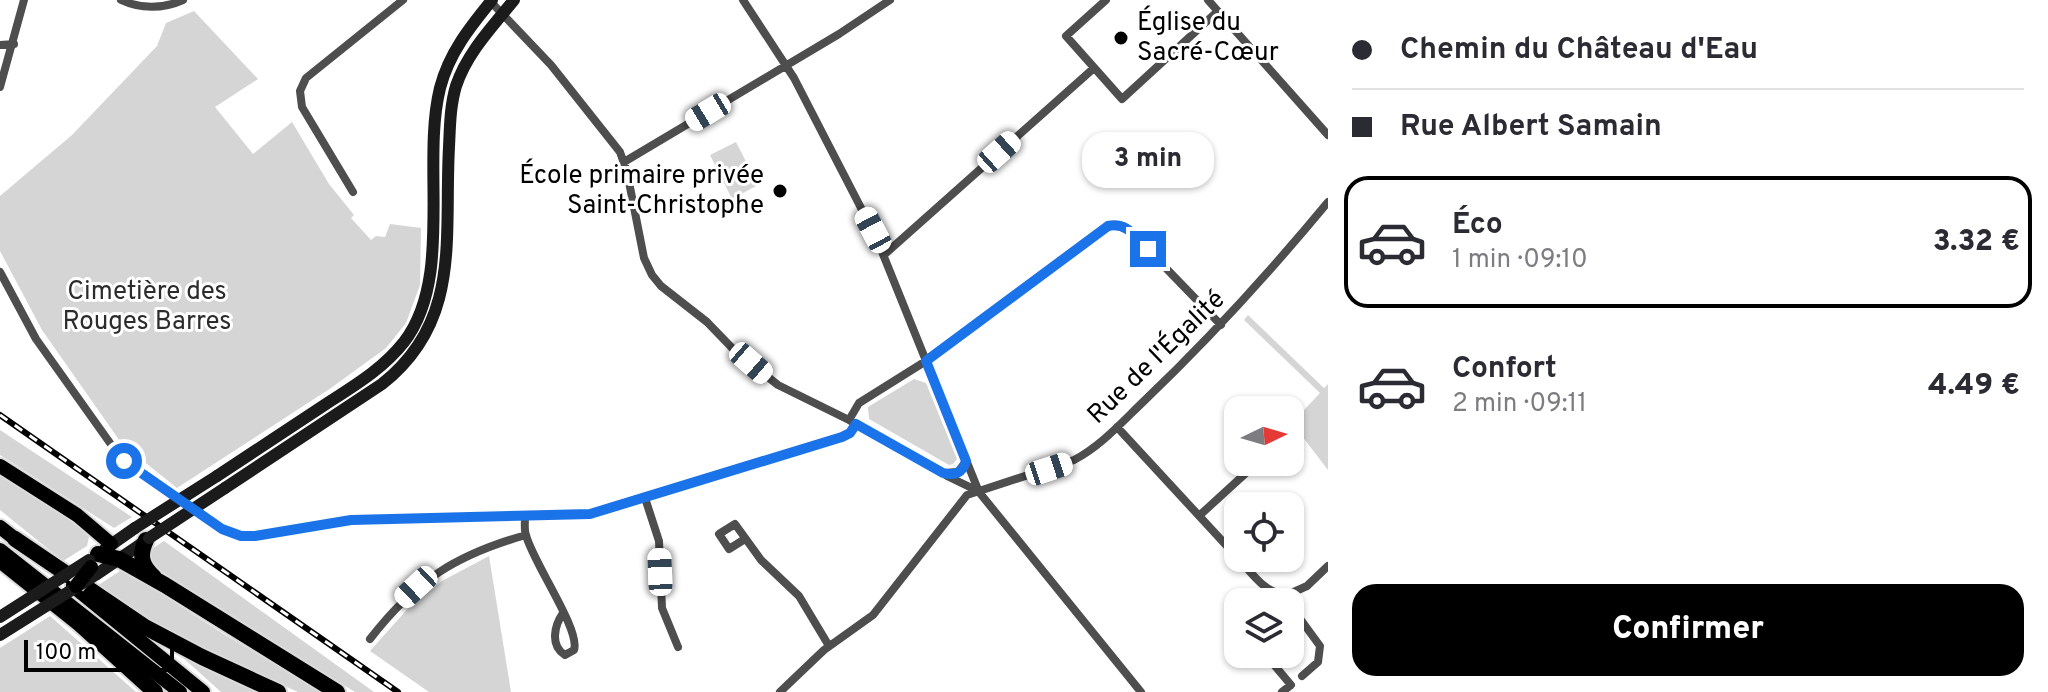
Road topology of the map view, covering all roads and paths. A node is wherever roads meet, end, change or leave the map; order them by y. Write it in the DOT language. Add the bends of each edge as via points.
graph roads {
  1 [pos="24,0"];
  2 [pos="121,0"];
  3 [pos="183,0"];
  4 [pos="403,0"];
  5 [pos="491,0"];
  6 [pos="514,0"];
  7 [pos="743,0"];
  8 [pos="890,0"];
  9 [pos="1106,0"];
  10 [pos="1208,0"];
  11 [pos="1218,11"];
  12 [pos="504,13"];
  13 [pos="14,44"];
  14 [pos="0,45"];
  15 [pos="787,65"];
  16 [pos="1094,68"];
  17 [pos="0,87"];
  18 [pos="1328,135"];
  19 [pos="624,162"];
  20 [pos="353,192"];
  21 [pos="1328,202"];
  22 [pos="885,254"];
  23 [pos="0,272"];
  24 [pos="1221,325"];
  25 [pos="926,361"];
  26 [pos="852,422"];
  27 [pos="1117,427"];
  28 [pos="966,461"];
  29 [pos="0,466"];
  30 [pos="943,473"];
  31 [pos="1243,476"];
  32 [pos="979,492"];
  33 [pos="645,498"];
  34 [pos="1200,515"];
  35 [pos="525,517"];
  36 [pos="0,527"];
  37 [pos="526,535"];
  38 [pos="143,536"];
  39 [pos="15,539"];
  40 [pos="745,539"];
  41 [pos="1224,542"];
  42 [pos="0,550"];
  43 [pos="0,560"];
  44 [pos="101,560"];
  45 [pos="1328,566"];
  46 [pos="1251,572"];
  47 [pos="165,585"];
  48 [pos="76,586"];
  49 [pos="1266,588"];
  50 [pos="1304,588"];
  51 [pos="563,613"];
  52 [pos="0,617"];
  53 [pos="1304,623"];
  54 [pos="0,635"];
  55 [pos="370,639"];
  56 [pos="829,646"];
  57 [pos="678,647"];
  58 [pos="1277,668"];
  59 [pos="1302,676"];
  60 [pos="155,692"];
  61 [pos="180,692"];
  62 [pos="203,692"];
  63 [pos="278,692"];
  64 [pos="337,692"];
  65 [pos="780,692"];
  66 [pos="1141,692"];
  67 [pos="1282,692"];
  1 -- 13 [label="street"];
  2 -- 3 [label="street" via="144,7"];
  4 -- 20 [label="street" via="309,75 302,87 302,107"];
  5 -- 12 [label="street"];
  5 -- 38 [label="main road, bridge" via="453,52 440,86 428,282 411,331 374,371 217,476"];
  6 -- 12 [label="main road"];
  7 -- 15 [label="street"];
  8 -- 15 [label="street"];
  9 -- 16 [label="street" via="1066,36"];
  10 -- 11 [label="street"];
  11 -- 16 [label="street" via="1122,99"];
  11 -- 18 [label="street"];
  12 -- 19 [label="street" via="607,132"];
  12 -- 38 [label="main road, bridge" via="466,63 452,101 443,286 423,340 382,384"];
  13 -- 14 [label="street"];
  13 -- 17 [label="street"];
  15 -- 19 [label="street"];
  15 -- 22 [label="street"];
  16 -- 22 [label="street"];
  19 -- 26 [label="street" via="642,252 656,281 773,381"];
  21 -- 24 [label="street, Rue de l'Égalité"];
  22 -- 25 [label="street"];
  23 -- 35 [label="street" via="40,345 120,457 229,532 247,536 351,520"];
  24 -- 25 [label="street" via="1129,230 1113,225"];
  24 -- 27 [label="street, Rue de l'Égalité"];
  25 -- 26 [label="street" via="859,403"];
  25 -- 28 [label="street"];
  26 -- 30 [label="street"];
  26 -- 33 [label="street" via="850,433 842,437"];
  27 -- 32 [label="street, Rue de l'Égalité" via="1074,460"];
  27 -- 34 [label="street"];
  28 -- 30 [label="street" via="958,472"];
  28 -- 32 [label="street"];
  29 -- 44 [label="highway" via="89,524"];
  30 -- 32 [label="street"];
  31 -- 34 [label="street"];
  32 -- 56 [label="street" via="967,495 873,615"];
  32 -- 66 [label="street"];
  33 -- 35 [label="street" via="590,514"];
  33 -- 57 [label="street" via="659,541 662,608"];
  34 -- 41 [label="street"];
  35 -- 37 [label="street"];
  36 -- 39 [label="highway"];
  37 -- 51 [label="street"];
  37 -- 55 [label="street" via="481,549 438,571 403,600"];
  38 -- 44 [label="main road"];
  38 -- 47 [label="highway" via="144,567"];
  39 -- 62 [label="highway"];
  39 -- 63 [label="highway" via="158,635"];
  40 -- 56 [label="street" via="799,596"];
  42 -- 61 [label="highway"];
  43 -- 60 [label="highway"];
  44 -- 47 [label="highway"];
  44 -- 48 [label="highway, bridge"];
  44 -- 52 [label="main road, bridge"];
  45 -- 50 [label="street"];
  46 -- 49 [label="street"];
  47 -- 64 [label="highway"];
  48 -- 54 [label="main road, bridge"];
  53 -- 59 [label="street" via="1320,646 1318,662"];
  56 -- 65 [label="street"];
  58 -- 67 [label="street" via="1291,685"];
}
